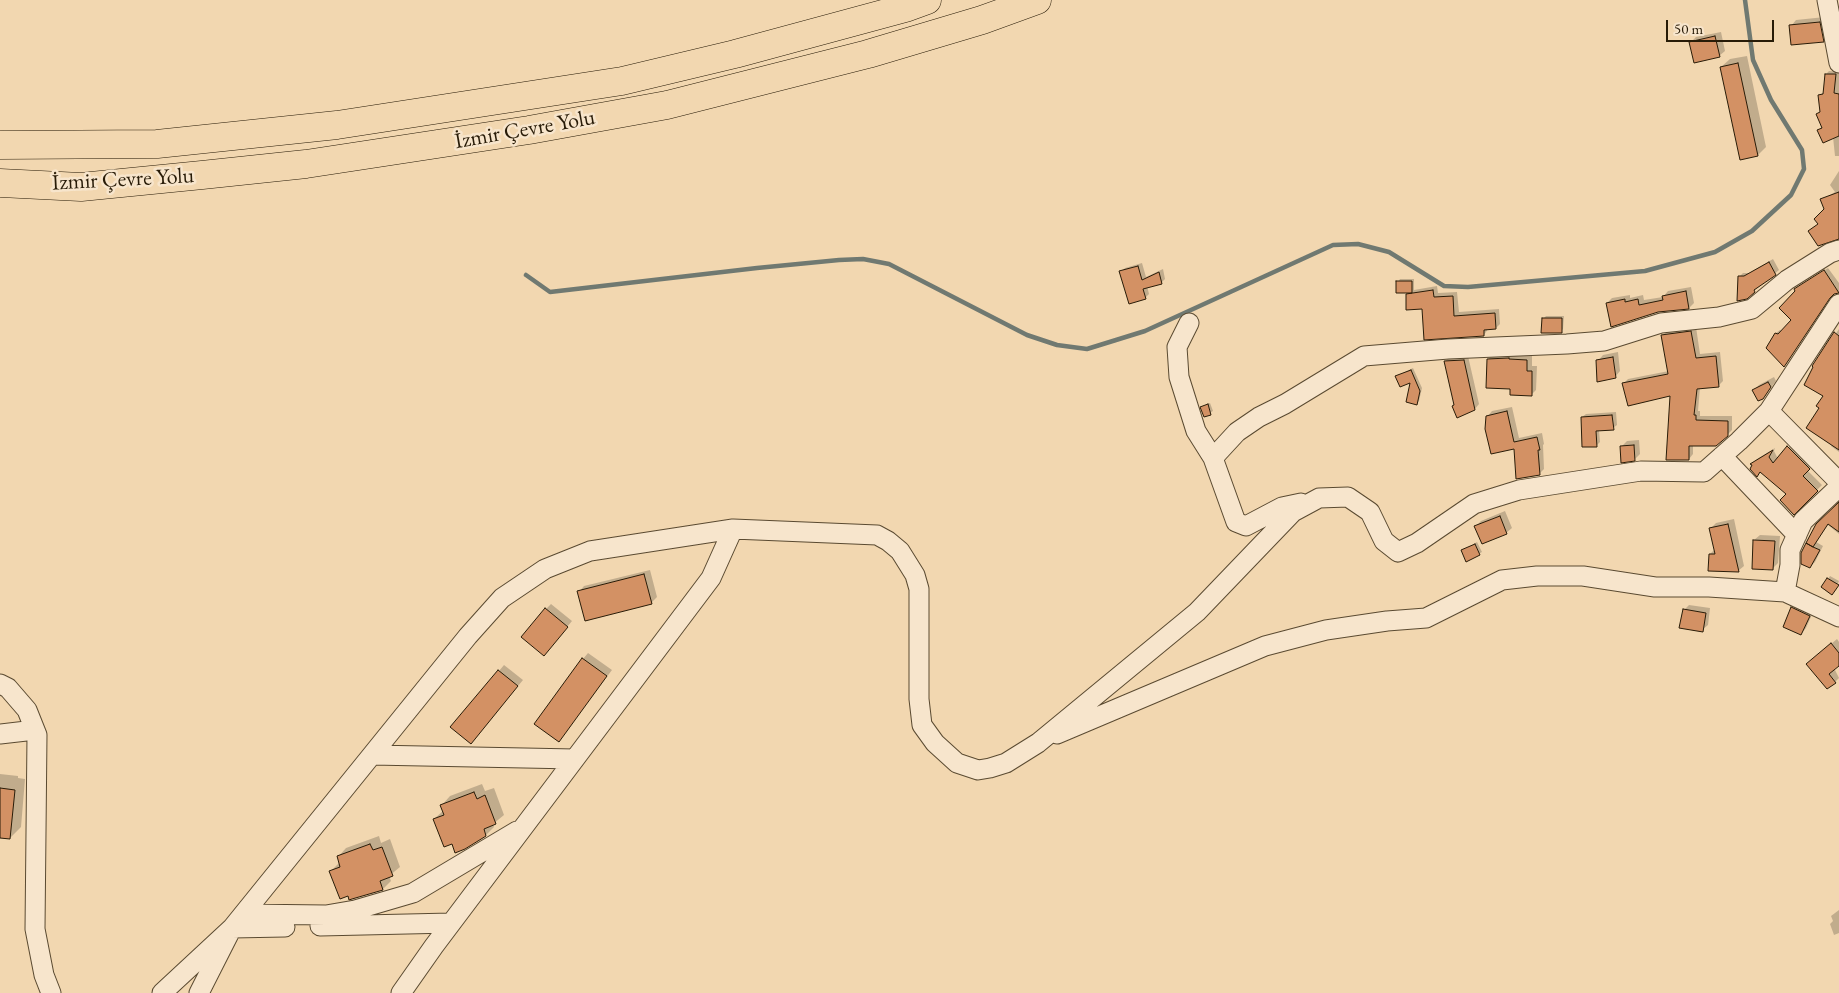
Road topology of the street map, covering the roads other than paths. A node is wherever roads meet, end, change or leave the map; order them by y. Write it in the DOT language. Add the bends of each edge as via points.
graph roads {
  1 [pos="926,0"];
  2 [pos="1037,0"];
  3 [pos="1826,0"];
  4 [pos="1839,63"];
  5 [pos="0,145"];
  6 [pos="0,183"];
  7 [pos="1839,250"];
  8 [pos="1839,304"];
  9 [pos="1189,323"];
  10 [pos="1769,411"];
  11 [pos="1722,456"];
  12 [pos="1214,458"];
  13 [pos="1839,482"];
  14 [pos="1839,487"];
  15 [pos="1319,498"];
  16 [pos="733,530"];
  17 [pos="1797,535"];
  18 [pos="1785,592"];
  19 [pos="1839,617"];
  20 [pos="0,684"];
  21 [pos="35,730"];
  22 [pos="0,734"];
  23 [pos="1038,743"];
  24 [pos="372,755"];
  25 [pos="575,759"];
  26 [pos="523,828"];
  27 [pos="238,921"];
  28 [pos="451,923"];
  29 [pos="51,993"];
  30 [pos="162,993"];
  31 [pos="199,993"];
  32 [pos="401,993"];
  1 -- 5 [label="highway, İzmir Çevre Yolu" via="735,54 622,81 337,125 156,144"];
  2 -- 6 [label="highway, İzmir Çevre Yolu" via="982,20 859,56 667,105 529,130 306,164 202,175 81,187"];
  3 -- 4 [label="street"];
  7 -- 12 [label="street" via="1787,280 1752,309 1719,317 1661,323 1595,342 1364,356 1259,417 1237,432"];
  8 -- 10 [label="street"];
  9 -- 12 [label="street" via="1177,347 1179,377 1196,431"];
  10 -- 11 [label="street"];
  10 -- 13 [label="street"];
  11 -- 15 [label="street" via="1704,472 1641,471 1519,490 1474,504 1417,543 1398,552 1384,541 1370,512 1348,497"];
  11 -- 17 [label="street"];
  12 -- 15 [label="street" via="1236,522 1246,526 1282,508"];
  14 -- 17 [label="street" via="1803,521"];
  15 -- 23 [label="street" via="1293,512 1197,612"];
  16 -- 23 [label="street" via="859,533 877,535 888,541 908,563 919,589 919,712 922,725 934,744 957,762 978,770 1006,763"];
  16 -- 24 [label="street" via="590,551 545,569 502,598"];
  16 -- 25 [label="street" via="711,578"];
  17 -- 18 [label="street" via="1790,550"];
  18 -- 19 [label="street"];
  18 -- 23 [label="street" via="1655,587 1583,576 1502,580 1426,618 1326,630 1264,646"];
  20 -- 21 [label="street" via="8,688 27,710"];
  21 -- 22 [label="street"];
  21 -- 29 [label="street" via="35,929"];
  24 -- 25 [label="street"];
  24 -- 27 [label="street"];
  25 -- 26 [label="street"];
  26 -- 27 [label="street" via="413,893 326,915"];
  26 -- 28 [label="street"];
  27 -- 28 [label="street"];
  27 -- 30 [label="street"];
  27 -- 31 [label="street"];
  28 -- 32 [label="street"];
}
